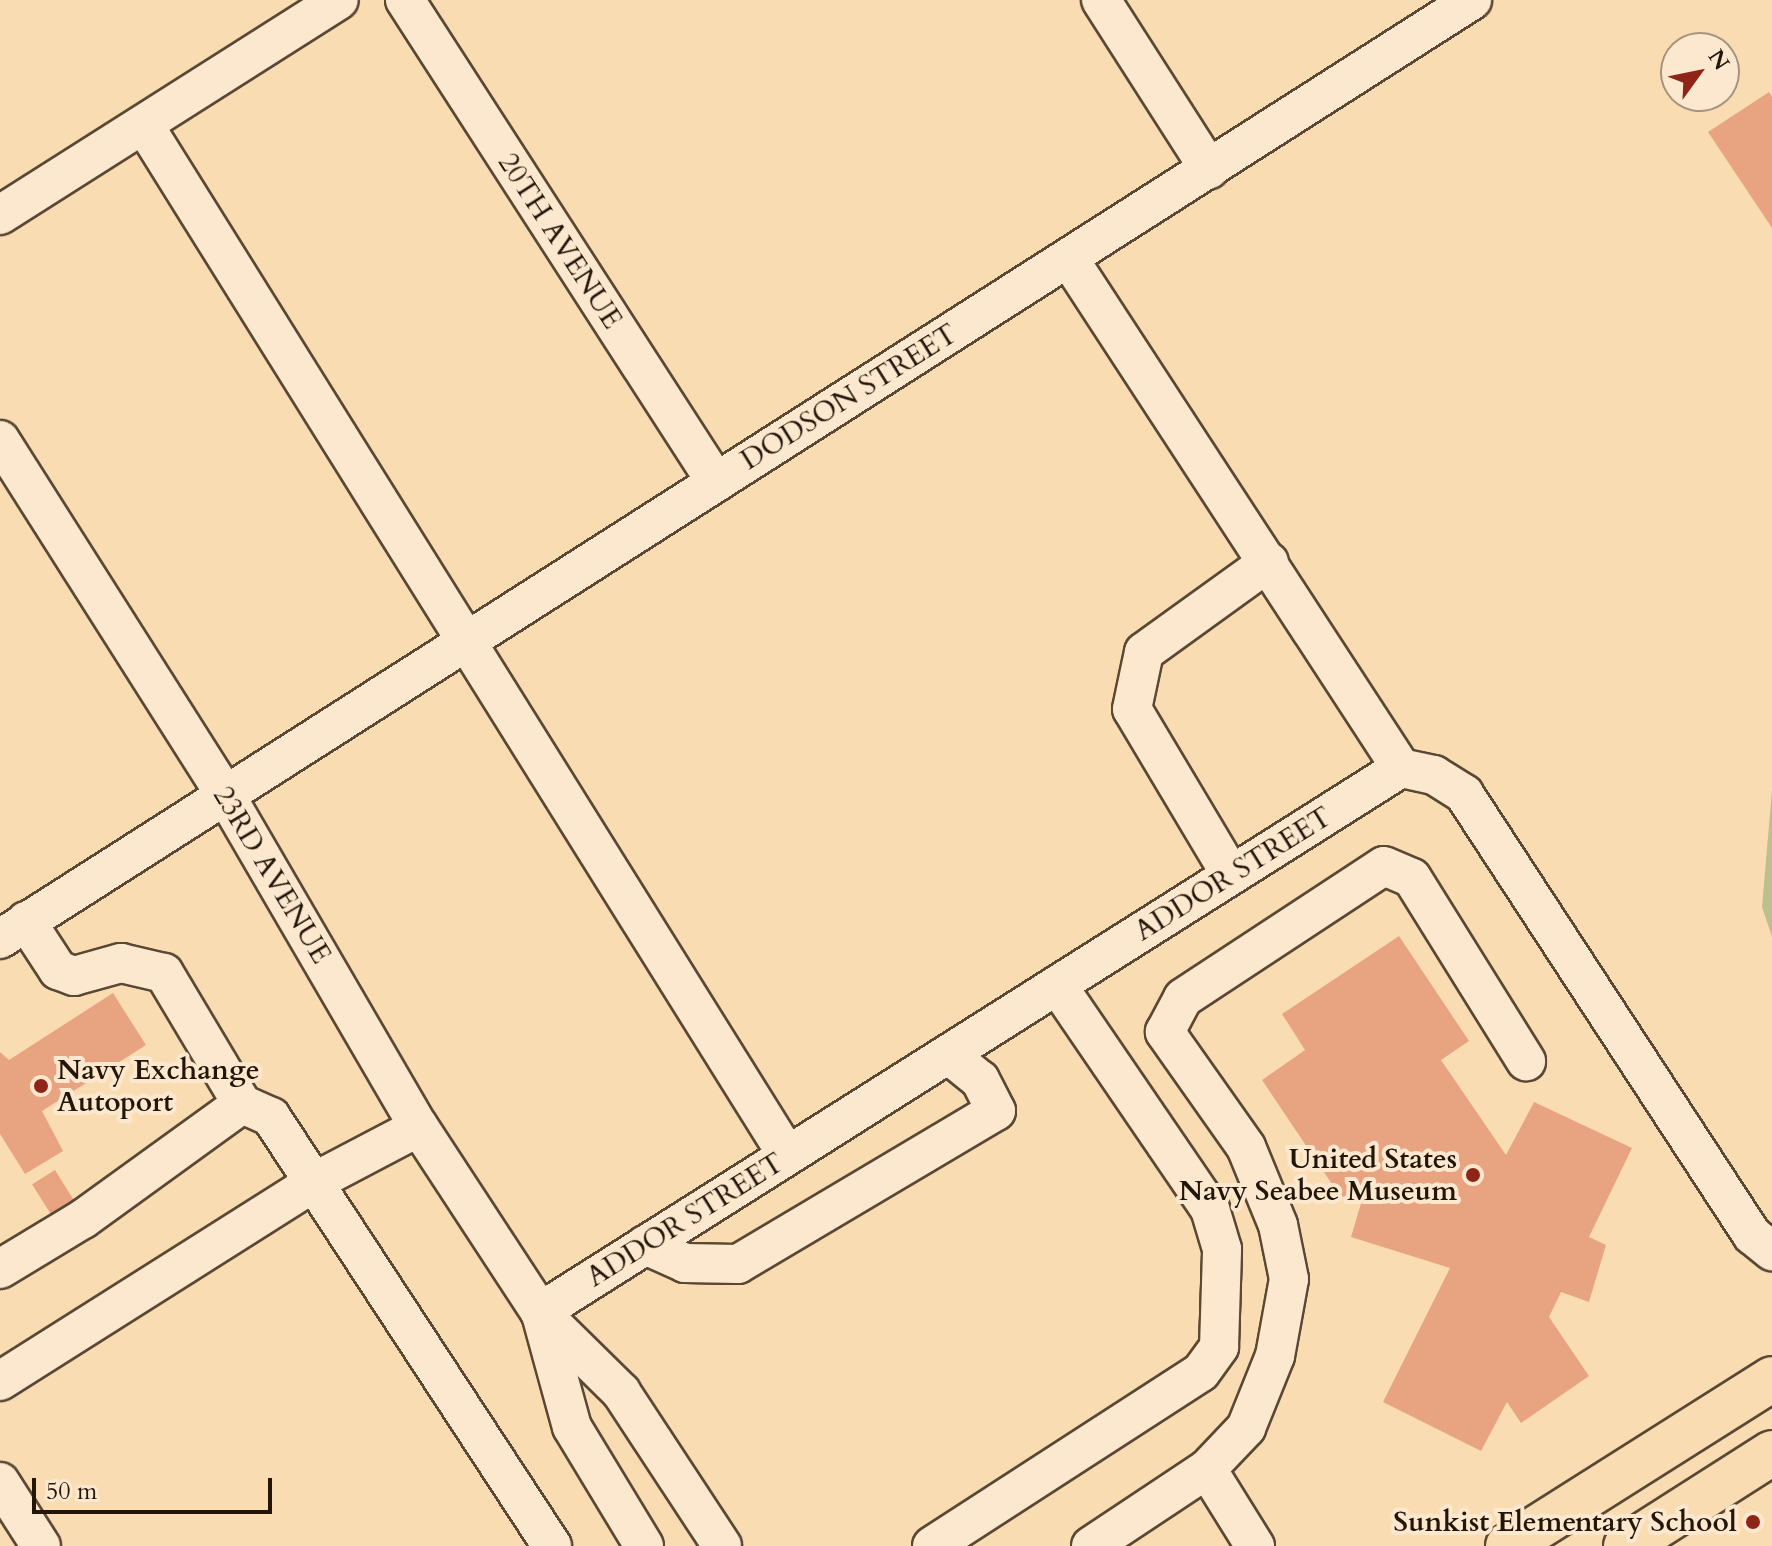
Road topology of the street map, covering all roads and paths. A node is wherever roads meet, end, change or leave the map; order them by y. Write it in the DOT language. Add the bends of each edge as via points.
graph roads {
  1 [pos="339,0"];
  2 [pos="405,0"];
  3 [pos="1101,0"];
  4 [pos="1472,0"];
  5 [pos="144,125"];
  6 [pos="1209,169"];
  7 [pos="0,215"];
  8 [pos="1069,259"];
  9 [pos="0,440"];
  10 [pos="716,482"];
  11 [pos="1269,562"];
  12 [pos="469,640"];
  13 [pos="1401,768"];
  14 [pos="226,796"];
  15 [pos="1231,875"];
  16 [pos="13,930"];
  17 [pos="1057,985"];
  18 [pos="948,1054"];
  19 [pos="1526,1061"];
  20 [pos="242,1104"];
  21 [pos="419,1127"];
  22 [pos="787,1155"];
  23 [pos="316,1181"];
  24 [pos="645,1245"];
  25 [pos="1772,1251"];
  26 [pos="0,1269"];
  27 [pos="540,1312"];
  28 [pos="1772,1379"];
  29 [pos="0,1381"];
  30 [pos="1772,1453"];
  31 [pos="1207,1469"];
  32 [pos="0,1482"];
  33 [pos="41,1546"];
  34 [pos="552,1546"];
  35 [pos="644,1546"];
  36 [pos="722,1546"];
  37 [pos="932,1546"];
  38 [pos="1091,1546"];
  39 [pos="1255,1546"];
  40 [pos="1508,1546"];
  41 [pos="1626,1546"];
  1 -- 5 [label="street"];
  2 -- 10 [label="street, 20TH AVENUE"];
  3 -- 6 [label="street"];
  4 -- 6 [label="street, DODSON STREET"];
  5 -- 7 [label="street"];
  5 -- 12 [label="street"];
  6 -- 8 [label="street, DODSON STREET"];
  8 -- 10 [label="street, DODSON STREET"];
  8 -- 11 [label="street"];
  9 -- 14 [label="street, 23RD AVENUE"];
  10 -- 12 [label="street, DODSON STREET"];
  11 -- 13 [label="street"];
  11 -- 15 [label="street" via="1144,652 1132,709"];
  12 -- 14 [label="street, DODSON STREET"];
  12 -- 22 [label="street"];
  13 -- 15 [label="street, ADDOR STREET"];
  13 -- 25 [label="street" via="1434,775 1464,794 1752,1235"];
  14 -- 16 [label="street, DODSON STREET"];
  14 -- 21 [label="street, 23RD AVENUE"];
  15 -- 17 [label="street, ADDOR STREET"];
  16 -- 20 [label="street" via="58,970 74,976 121,963 164,973"];
  17 -- 18 [label="street, ADDOR STREET"];
  17 -- 37 [label="street" via="1210,1209 1222,1249 1219,1347 1201,1372"];
  18 -- 22 [label="street, ADDOR STREET"];
  18 -- 24 [label="street" via="980,1080 996,1111 738,1264 685,1263"];
  19 -- 31 [label="street" via="1412,878 1384,866 1183,998 1165,1032 1246,1147 1278,1225 1289,1279 1263,1395 1246,1428"];
  20 -- 23 [label="street" via="271,1117"];
  20 -- 26 [label="street" via="83,1219"];
  21 -- 23 [label="street"];
  21 -- 27 [label="street, 23RD AVENUE"];
  22 -- 24 [label="street, ADDOR STREET"];
  23 -- 29 [label="street"];
  23 -- 34 [label="street"];
  24 -- 27 [label="street, ADDOR STREET"];
  27 -- 35 [label="street, 23RD AVENUE" via="572,1427"];
  27 -- 36 [label="street, 23RD AVENUE" via="621,1392"];
  28 -- 40 [label="main road"];
  30 -- 41 [label="main road"];
  31 -- 38 [label="street"];
  31 -- 39 [label="street"];
  32 -- 33 [label="street"];
}
